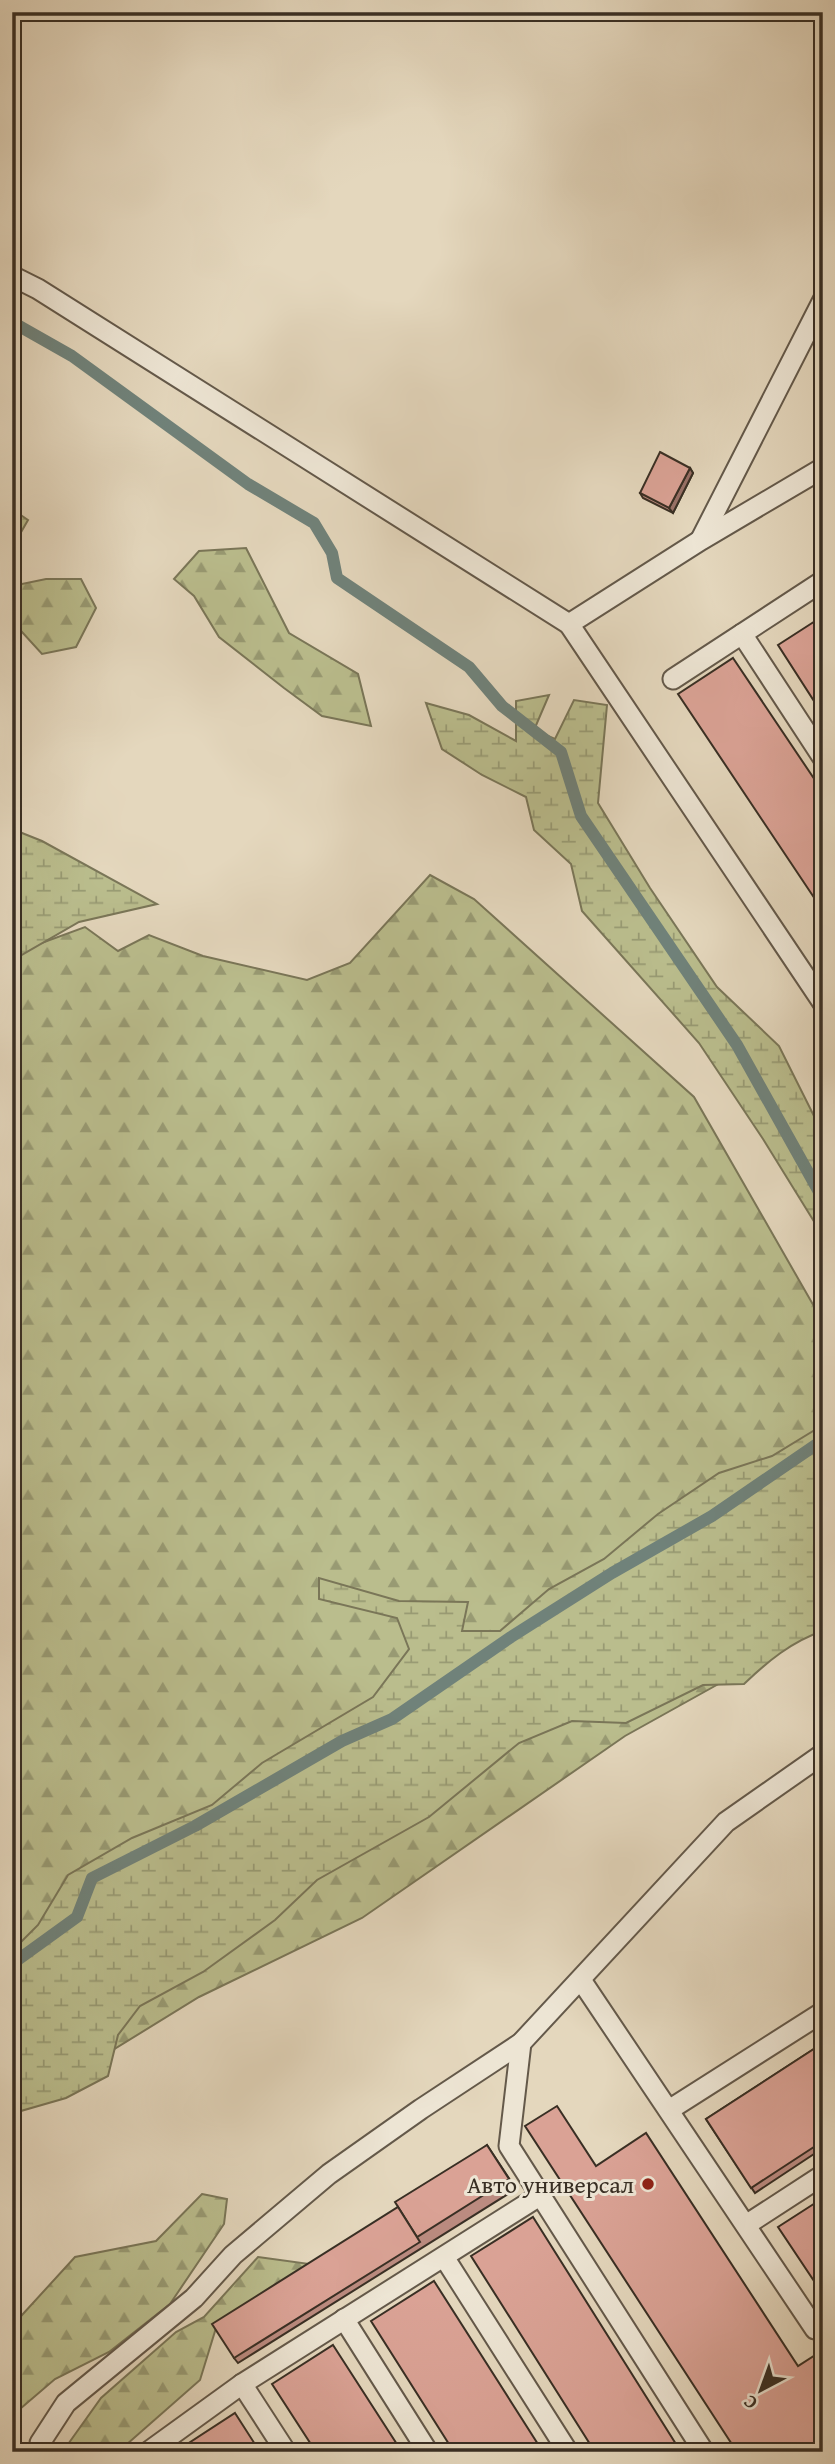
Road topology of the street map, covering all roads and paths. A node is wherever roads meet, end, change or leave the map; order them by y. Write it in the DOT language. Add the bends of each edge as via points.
graph roads {
  1 [pos="12,275"];
  2 [pos="823,300"];
  3 [pos="823,468"];
  4 [pos="701,540"];
  5 [pos="823,581"];
  6 [pos="569,624"];
  7 [pos="742,634"];
  8 [pos="673,678"];
  9 [pos="823,758"];
  10 [pos="823,1003"];
  11 [pos="823,1754"];
  12 [pos="581,1980"];
  13 [pos="823,2012"];
  14 [pos="521,2043"];
  15 [pos="669,2110"];
  16 [pos="823,2175"];
  17 [pos="541,2195"];
  18 [pos="746,2225"];
  19 [pos="444,2257"];
  20 [pos="344,2319"];
  21 [pos="823,2324"];
  22 [pos="242,2384"];
  23 [pos="41,2452"];
  24 [pos="148,2452"];
  25 [pos="286,2452"];
  26 [pos="428,2452"];
  27 [pos="568,2452"];
  28 [pos="704,2452"];
  1 -- 6 [label="lane"];
  2 -- 4 [label="lane"];
  3 -- 4 [label="lane"];
  4 -- 6 [label="lane"];
  5 -- 7 [label="lane"];
  6 -- 10 [label="lane"];
  7 -- 8 [label="lane"];
  7 -- 9 [label="lane"];
  11 -- 12 [label="lane" via="726,1822"];
  12 -- 14 [label="lane"];
  12 -- 15 [label="lane"];
  13 -- 15 [label="lane"];
  14 -- 17 [label="lane" via="509,2146"];
  14 -- 23 [label="lane" via="339,2167 270,2222 194,2298 66,2403 40,2443"];
  15 -- 18 [label="lane"];
  16 -- 18 [label="lane"];
  17 -- 19 [label="lane"];
  17 -- 28 [label="lane"];
  18 -- 21 [label="lane" via="815,2329"];
  19 -- 20 [label="lane"];
  19 -- 27 [label="lane"];
  20 -- 22 [label="lane"];
  20 -- 26 [label="lane"];
  22 -- 24 [label="lane"];
  22 -- 25 [label="lane"];
}
